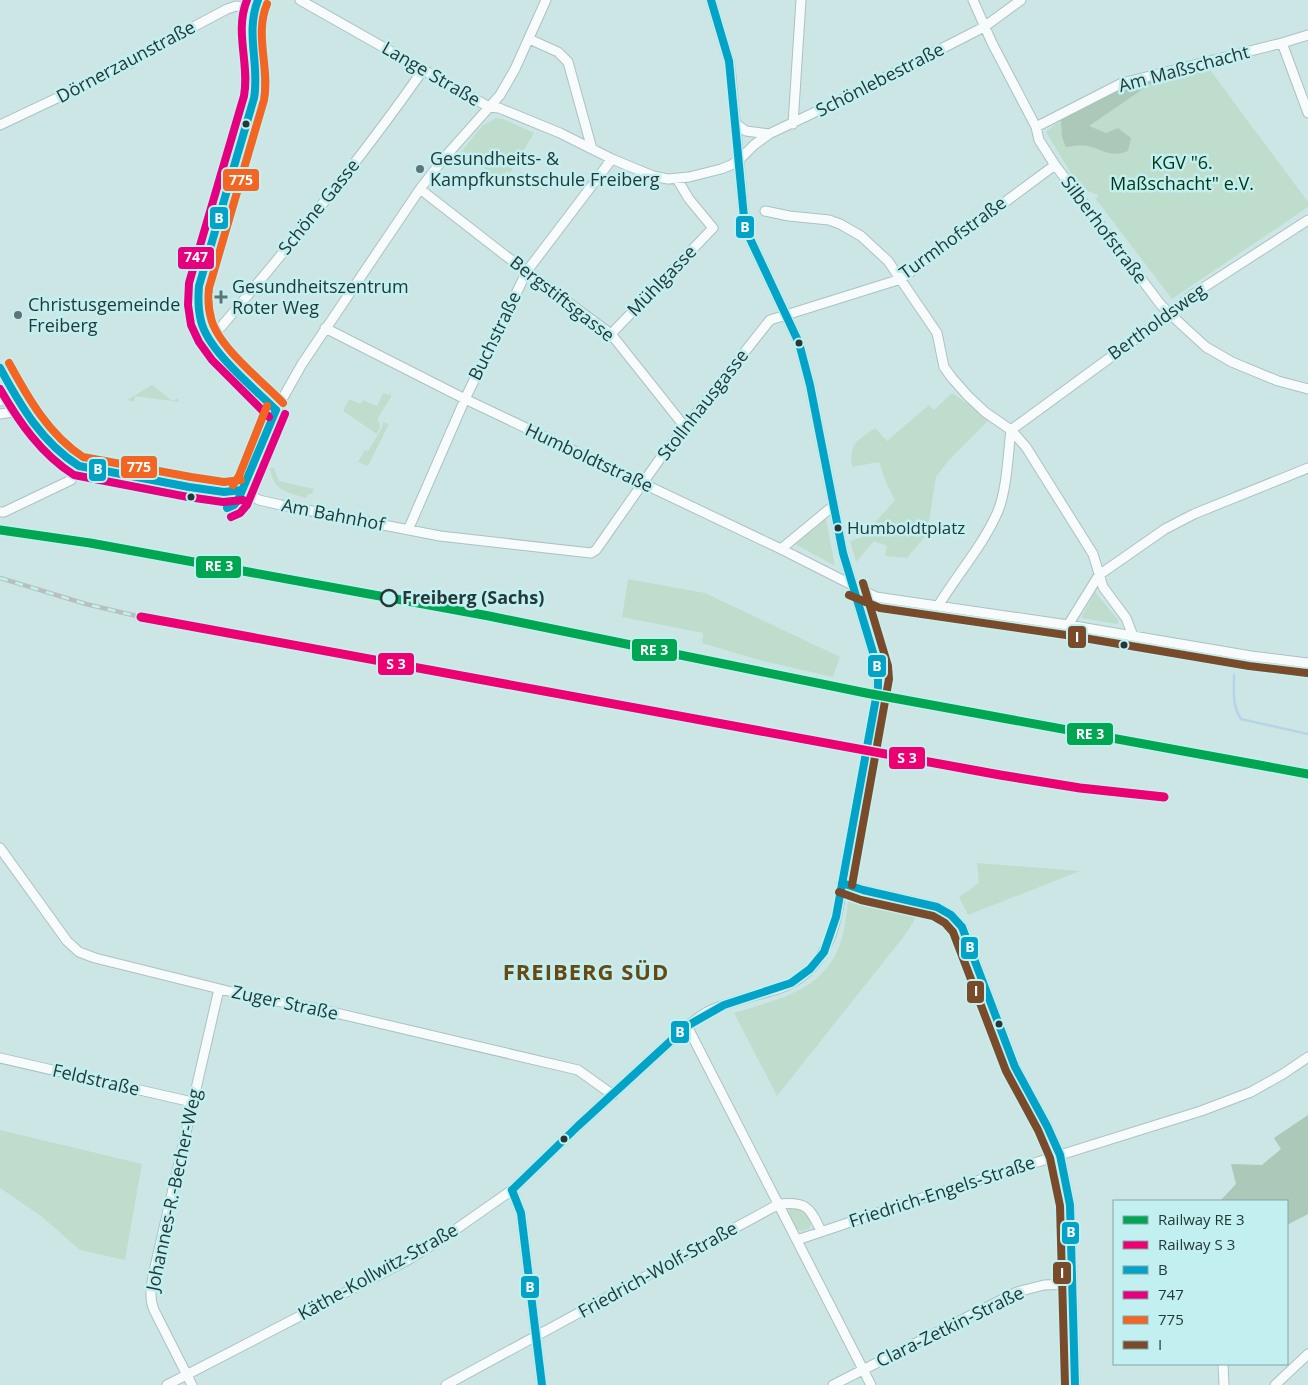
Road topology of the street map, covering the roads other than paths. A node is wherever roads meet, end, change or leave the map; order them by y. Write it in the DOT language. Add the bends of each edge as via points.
graph roads {
  1 [pos="300,0"];
  2 [pos="546,0"];
  3 [pos="711,0"];
  4 [pos="801,0"];
  5 [pos="973,0"];
  6 [pos="1021,0"];
  7 [pos="256,4"];
  8 [pos="984,27"];
  9 [pos="1308,34"];
  10 [pos="529,39"];
  11 [pos="1282,43"];
  12 [pos="423,70"];
  13 [pos="489,107"];
  14 [pos="1308,113"];
  15 [pos="736,124"];
  16 [pos="793,124"];
  17 [pos="0,125"];
  18 [pos="1036,127"];
  19 [pos="769,134"];
  20 [pos="592,149"];
  21 [pos="612,159"];
  22 [pos="740,159"];
  23 [pos="1054,165"];
  24 [pos="677,179"];
  25 [pos="420,189"];
  26 [pos="766,210"];
  27 [pos="1308,220"];
  28 [pos="527,271"];
  29 [pos="901,279"];
  30 [pos="1170,313"];
  31 [pos="786,314"];
  32 [pos="325,328"];
  33 [pos="611,334"];
  34 [pos="207,337"];
  35 [pos="0,368"];
  36 [pos="1308,389"];
  37 [pos="14,393"];
  38 [pos="465,398"];
  39 [pos="0,401"];
  40 [pos="24,410"];
  41 [pos="276,410"];
  42 [pos="0,414"];
  43 [pos="685,427"];
  44 [pos="1011,430"];
  45 [pos="80,466"];
  46 [pos="1308,468"];
  47 [pos="643,483"];
  48 [pos="242,490"];
  49 [pos="833,506"];
  50 [pos="0,512"];
  51 [pos="408,530"];
  52 [pos="781,549"];
  53 [pos="591,553"];
  54 [pos="1099,575"];
  55 [pos="853,586"];
  56 [pos="938,606"];
  57 [pos="1068,625"];
  58 [pos="1133,636"];
  59 [pos="1308,663"];
  60 [pos="878,687"];
  61 [pos="854,818"];
  62 [pos="852,832"];
  63 [pos="0,848"];
  64 [pos="848,852"];
  65 [pos="842,883"];
  66 [pos="219,989"];
  67 [pos="687,1026"];
  68 [pos="1308,1057"];
  69 [pos="0,1058"];
  70 [pos="613,1095"];
  71 [pos="192,1102"];
  72 [pos="1060,1155"];
  73 [pos="512,1190"];
  74 [pos="779,1204"];
  75 [pos="821,1231"];
  76 [pos="797,1240"];
  77 [pos="1072,1284"];
  78 [pos="537,1336"];
  79 [pos="1308,1354"];
  80 [pos="1223,1365"];
  81 [pos="863,1369"];
  82 [pos="187,1375"];
  83 [pos="168,1385"];
  84 [pos="192,1385"];
  85 [pos="446,1385"];
  86 [pos="542,1385"];
  87 [pos="833,1385"];
  88 [pos="871,1385"];
  89 [pos="1074,1385"];
  90 [pos="1224,1385"];
  91 [pos="1275,1385"];
  1 -- 12 [label="street, Lange Straße"];
  2 -- 10 [label="street"];
  3 -- 15 [label="street" via="729,61"];
  4 -- 16 [label="street"];
  5 -- 8 [label="street, Silberhofstraße"];
  6 -- 8 [label="street, Schönlebestraße"];
  7 -- 17 [label="street, Dörnerzaunstraße" via="227,10 131,62"];
  7 -- 34 [label="street" via="252,18 256,85 253,104 199,286 199,312"];
  8 -- 16 [label="street, Schönlebestraße"];
  8 -- 18 [label="street, Silberhofstraße"];
  9 -- 11 [label="street, Am Maßschacht"];
  10 -- 13 [label="street" via="500,95"];
  10 -- 20 [label="street" via="558,52 568,62"];
  11 -- 14 [label="street"];
  11 -- 18 [label="street, Am Maßschacht" via="1122,83"];
  12 -- 13 [label="street, Lange Straße"];
  12 -- 34 [label="street, Schöne Gasse" via="383,128 318,209 221,328"];
  13 -- 20 [label="street, Lange Straße" via="500,108"];
  13 -- 25 [label="street"];
  15 -- 19 [label="street" via="746,131"];
  15 -- 22 [label="street"];
  16 -- 19 [label="street, Schönlebestraße"];
  18 -- 23 [label="street, Silberhofstraße" via="1039,140"];
  19 -- 22 [label="street, Schönlebestraße"];
  20 -- 21 [label="street, Lange Straße"];
  21 -- 24 [label="street, Lange Straße" via="654,176"];
  21 -- 28 [label="street, Buchstraße"];
  22 -- 24 [label="street, Lange Straße" via="721,169"];
  22 -- 31 [label="street" via="745,228"];
  23 -- 29 [label="street, Turmhofstraße"];
  23 -- 30 [label="street, Silberhofstraße"];
  24 -- 33 [label="street, Mühlgasse" via="713,228"];
  25 -- 28 [label="street, Bergstiftsgasse"];
  25 -- 32 [label="street"];
  26 -- 29 [label="street" via="805,219 829,220 848,227 882,255"];
  27 -- 30 [label="street, Bertholdsweg" via="1192,295"];
  28 -- 33 [label="street, Bergstiftsgasse"];
  28 -- 38 [label="street, Buchstraße"];
  29 -- 31 [label="street, Turmhofstraße"];
  29 -- 44 [label="street" via="938,333 944,367 952,378 985,412"];
  30 -- 36 [label="street, Silberhofstraße" via="1206,347 1232,362"];
  30 -- 44 [label="street, Bertholdsweg"];
  31 -- 43 [label="street, Stollnhausgasse" via="770,320"];
  31 -- 49 [label="street" via="799,343 808,378"];
  32 -- 38 [label="street, Humboldtstraße"];
  32 -- 41 [label="street"];
  33 -- 43 [label="street, Bergstiftsgasse"];
  34 -- 41 [label="street"];
  35 -- 37 [label="street, Am Bahnhof"];
  37 -- 39 [label="street"];
  37 -- 40 [label="street, Am Bahnhof"];
  38 -- 47 [label="street, Humboldtstraße"];
  38 -- 51 [label="street, Buchstraße"];
  40 -- 42 [label="street"];
  40 -- 45 [label="street, Am Bahnhof" via="54,446"];
  41 -- 48 [label="street"];
  43 -- 47 [label="street, Stollnhausgasse"];
  44 -- 54 [label="street" via="1026,447 1093,554"];
  44 -- 56 [label="street" via="998,512 972,558"];
  45 -- 48 [label="street, Am Bahnhof" via="189,487 224,492"];
  45 -- 50 [label="street" via="72,480"];
  46 -- 54 [label="street" via="1194,514 1165,529"];
  47 -- 52 [label="street, Humboldtstraße"];
  47 -- 53 [label="street, Stollnhausgasse"];
  48 -- 51 [label="street, Am Bahnhof" via="259,500"];
  49 -- 52 [label="street"];
  49 -- 55 [label="street"];
  51 -- 53 [label="street, Am Bahnhof"];
  52 -- 55 [label="street, Humboldtstraße"];
  54 -- 57 [label="street"];
  54 -- 58 [label="street" via="1102,587 1126,618"];
  55 -- 56 [label="street, Humboldtstraße" via="876,597"];
  55 -- 60 [label="street" via="878,669"];
  56 -- 57 [label="street, Humboldtstraße"];
  57 -- 58 [label="street, Humboldtstraße"];
  58 -- 59 [label="street, Humboldtstraße"];
  61 -- 62 [label="street"];
  63 -- 66 [label="street, Zuger Straße" via="67,941 79,952"];
  64 -- 65 [label="street, Käthe-Kollwitz-Straße"];
  65 -- 67 [label="street, Käthe-Kollwitz-Straße" via="829,942 822,956 804,975 779,988 707,1012"];
  65 -- 72 [label="street" via="937,906 962,928 1015,1066"];
  66 -- 70 [label="street, Zuger Straße" via="578,1070"];
  66 -- 71 [label="street, Johannes-R.-Becher-Weg"];
  67 -- 70 [label="street, Käthe-Kollwitz-Straße"];
  67 -- 74 [label="street"];
  68 -- 72 [label="street, Friedrich-Engels-Straße" via="1244,1095"];
  69 -- 71 [label="street, Feldstraße"];
  70 -- 73 [label="street, Käthe-Kollwitz-Straße"];
  71 -- 82 [label="street, Johannes-R.-Becher-Weg" via="151,1294 151,1304"];
  72 -- 75 [label="street, Friedrich-Engels-Straße"];
  72 -- 77 [label="street" via="1070,1205"];
  73 -- 78 [label="street" via="521,1213"];
  73 -- 82 [label="street, Käthe-Kollwitz-Straße" via="412,1257"];
  74 -- 75 [label="street" via="806,1206"];
  74 -- 76 [label="street"];
  74 -- 78 [label="street, Friedrich-Wolf-Straße"];
  75 -- 76 [label="street, Friedrich-Engels-Straße"];
  76 -- 81 [label="street"];
  77 -- 81 [label="street, Clara-Zetkin-Straße" via="1044,1285 1017,1292"];
  77 -- 89 [label="street"];
  78 -- 85 [label="street, Friedrich-Wolf-Straße"];
  78 -- 86 [label="street"];
  79 -- 91 [label="street"];
  80 -- 90 [label="street"];
  81 -- 87 [label="street, Clara-Zetkin-Straße"];
  81 -- 88 [label="street"];
  82 -- 83 [label="street, Käthe-Kollwitz-Straße"];
  82 -- 84 [label="street, Johannes-R.-Becher-Weg"];
}
